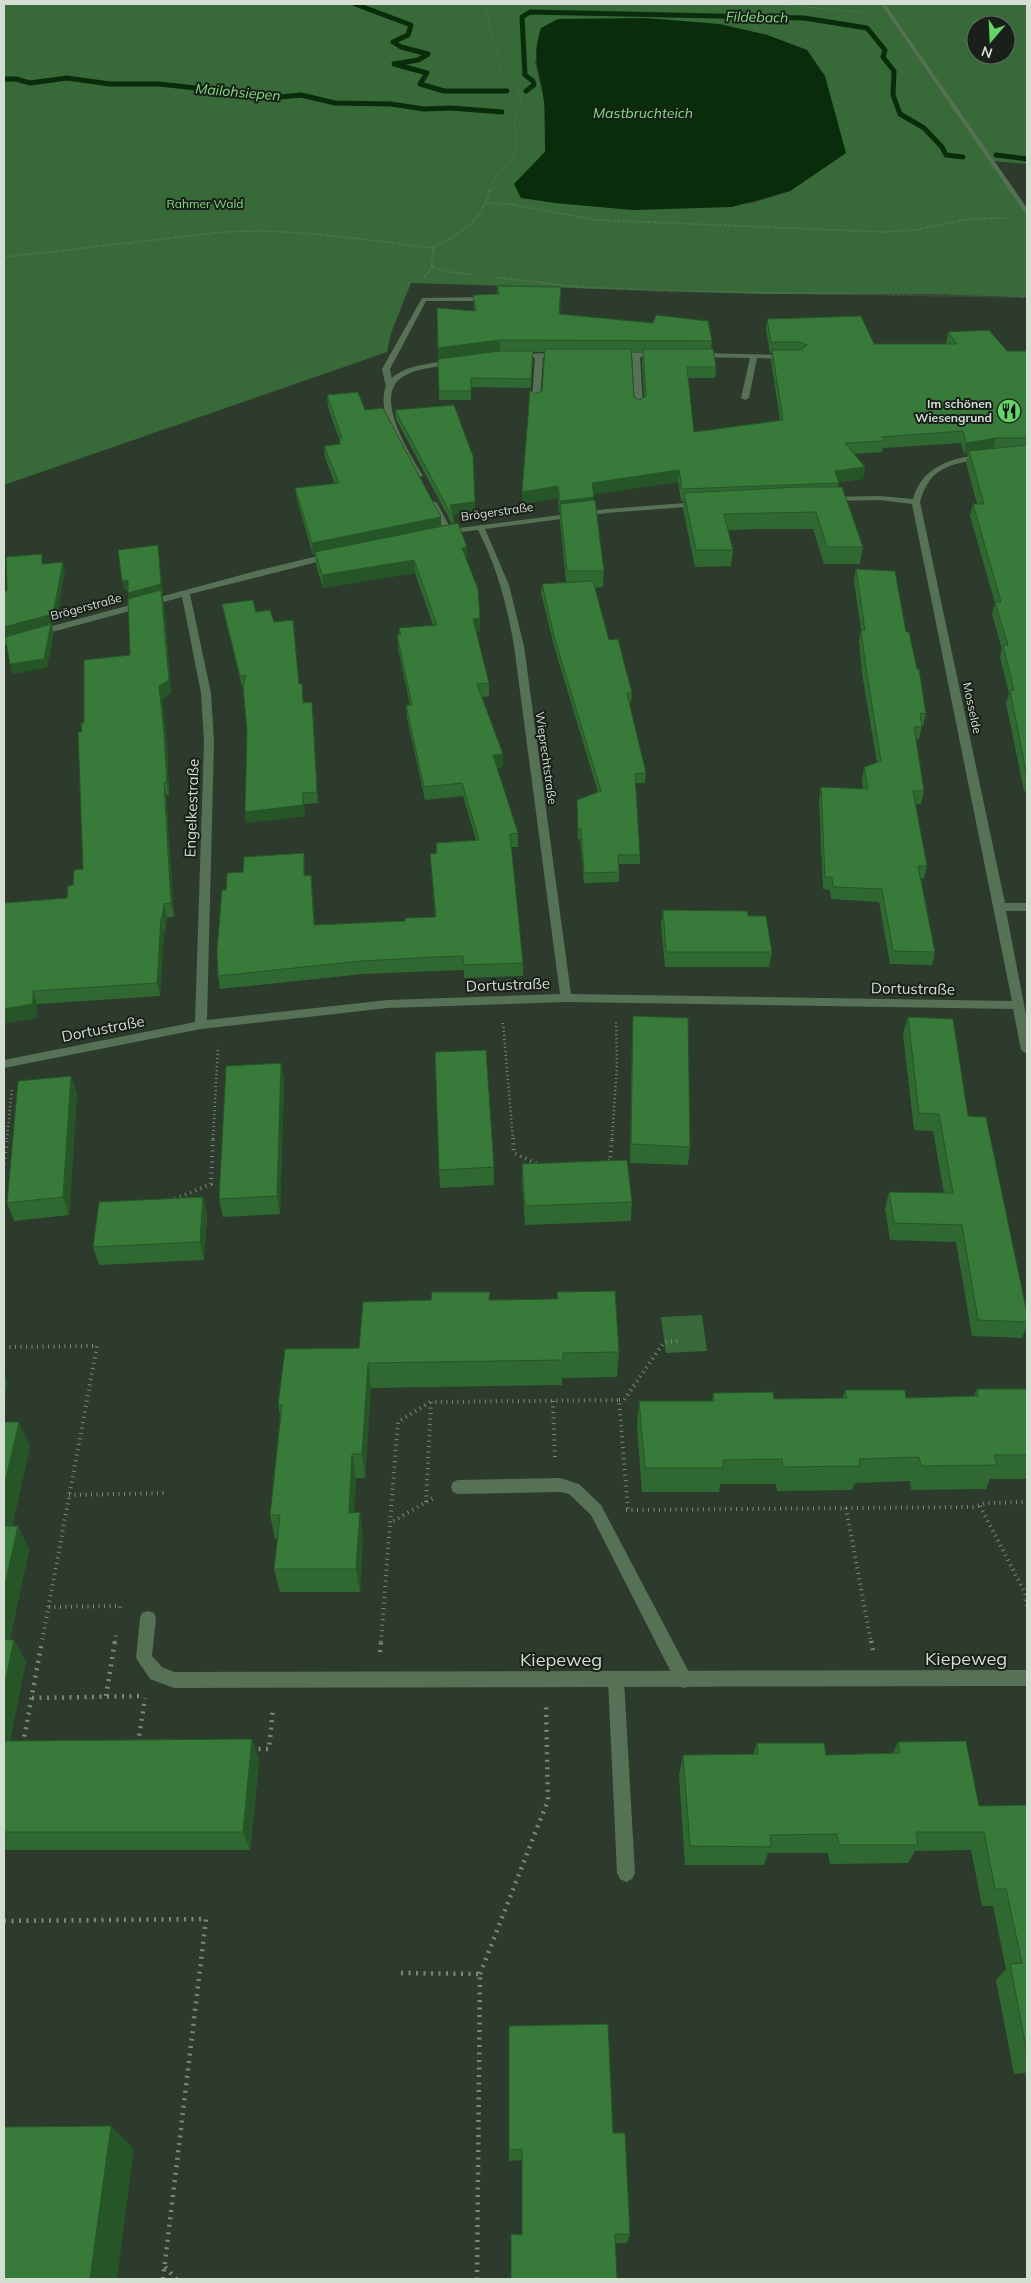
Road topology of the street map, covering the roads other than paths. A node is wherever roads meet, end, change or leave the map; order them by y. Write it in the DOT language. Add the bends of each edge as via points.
graph roads {
  1 [pos="883,4"];
  2 [pos="1027,212"];
  3 [pos="487,299"];
  4 [pos="539,355"];
  5 [pos="568,355"];
  6 [pos="607,355"];
  7 [pos="636,355"];
  8 [pos="664,355"];
  9 [pos="692,355"];
  10 [pos="510,356"];
  11 [pos="754,356"];
  12 [pos="800,357"];
  13 [pos="464,360"];
  14 [pos="389,385"];
  15 [pos="745,398"];
  16 [pos="536,402"];
  17 [pos="639,408"];
  18 [pos="995,455"];
  19 [pos="421,480"];
  20 [pos="430,497"];
  21 [pos="822,499"];
  22 [pos="916,502"];
  23 [pos="710,503"];
  24 [pos="480,527"];
  25 [pos="448,532"];
  26 [pos="439,534"];
  27 [pos="343,553"];
  28 [pos="186,594"];
  29 [pos="4,642"];
  30 [pos="1000,907"];
  31 [pos="1027,907"];
  32 [pos="566,998"];
  33 [pos="1018,1006"];
  34 [pos="201,1025"];
  35 [pos="1027,1050"];
  36 [pos="4,1064"];
  37 [pos="458,1486"];
  38 [pos="148,1618"];
  39 [pos="1027,1678"];
  40 [pos="616,1680"];
  41 [pos="684,1680"];
  42 [pos="626,1873"];
  1 -- 2 [label="street"];
  3 -- 14 [label="street" via="424,299 386,369"];
  4 -- 5 [label="street"];
  4 -- 10 [label="street"];
  4 -- 16 [label="street"];
  6 -- 7 [label="street"];
  7 -- 8 [label="street"];
  7 -- 17 [label="street"];
  9 -- 11 [label="street"];
  11 -- 12 [label="street"];
  11 -- 15 [label="street"];
  13 -- 14 [label="street" via="408,371"];
  14 -- 19 [label="street" via="386,394 390,420"];
  18 -- 22 [label="street" via="969,458 939,467 924,482"];
  20 -- 25 [label="street"];
  21 -- 22 [label="street" via="879,498"];
  22 -- 30 [label="street, Mosselde"];
  23 -- 24 [label="street, Brögerstraße" via="607,511"];
  24 -- 25 [label="street, Brögerstraße"];
  24 -- 32 [label="street, Wieprechtstraße" via="496,556 509,594 519,646"];
  25 -- 26 [label="street, Brögerstraße"];
  27 -- 28 [label="street, Brögerstraße"];
  28 -- 29 [label="street, Brögerstraße"];
  28 -- 34 [label="street, Engelkestraße" via="206,693 208,742"];
  30 -- 31 [label="street"];
  30 -- 33 [label="street, Mosselde"];
  32 -- 33 [label="street, Dortustraße"];
  32 -- 34 [label="street, Dortustraße" via="388,1004"];
  33 -- 35 [label="street, Mosselde"];
  34 -- 36 [label="street, Dortustraße"];
  37 -- 41 [label="street" via="556,1485 574,1489 596,1510"];
  38 -- 40 [label="street, Kiepeweg" via="144,1658 156,1673 174,1680"];
  39 -- 41 [label="street, Kiepeweg"];
  40 -- 41 [label="street, Kiepeweg"];
  40 -- 42 [label="street"];
}
